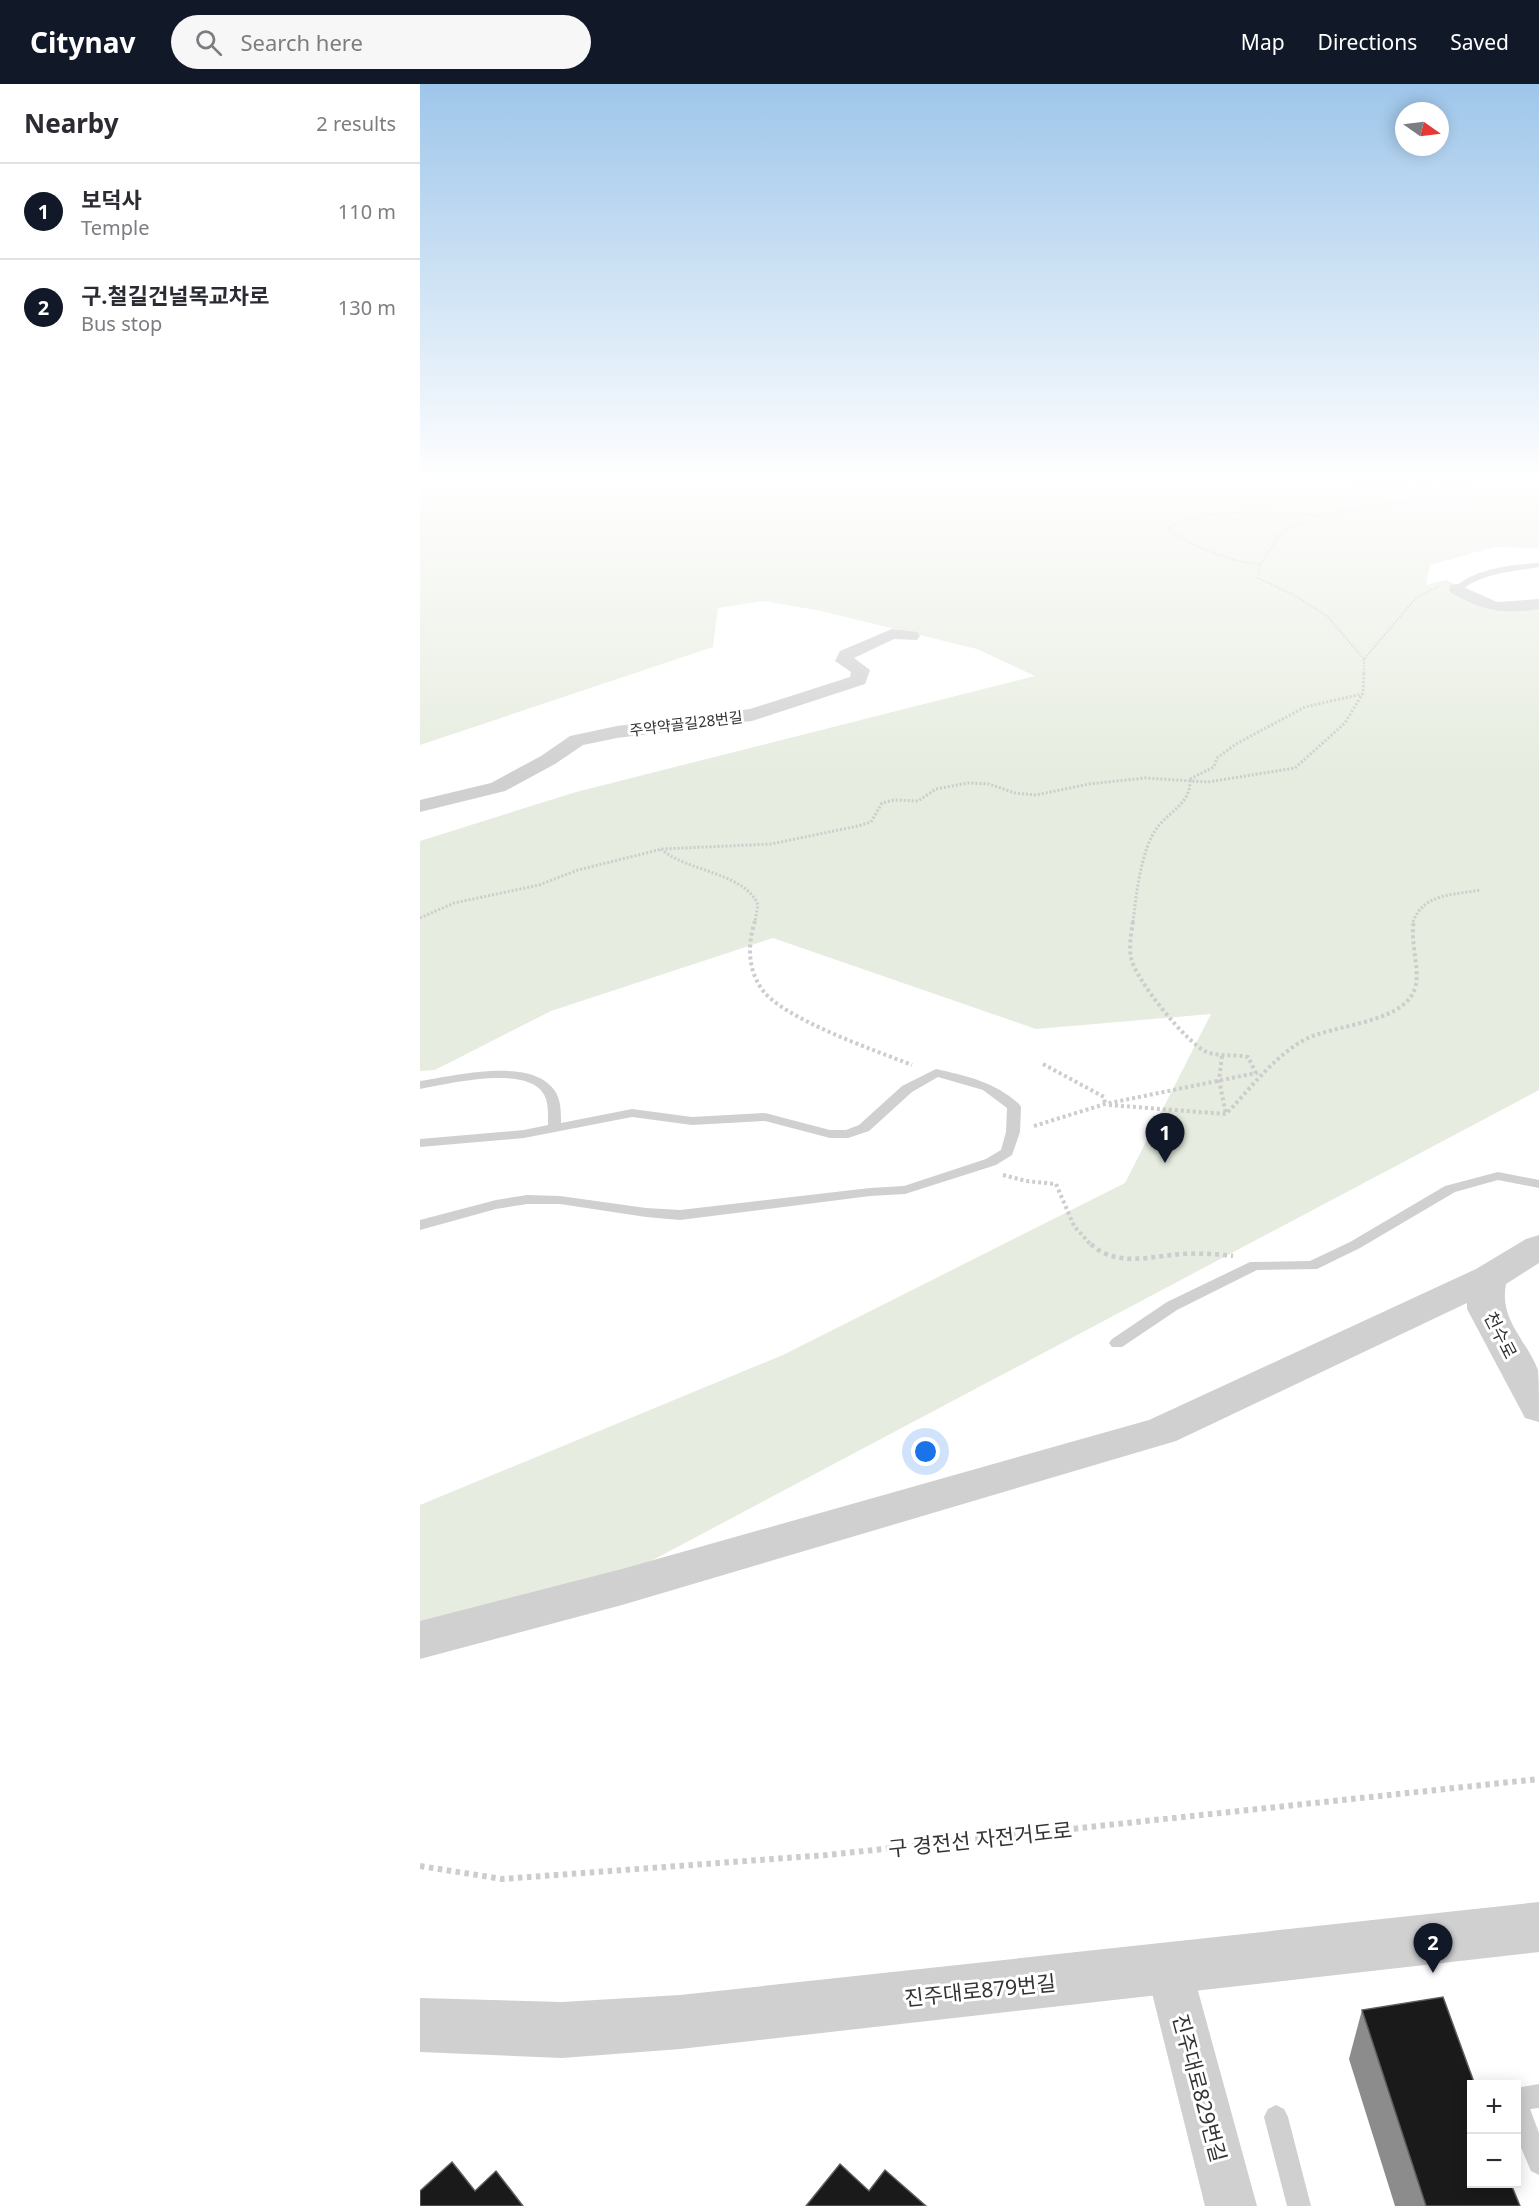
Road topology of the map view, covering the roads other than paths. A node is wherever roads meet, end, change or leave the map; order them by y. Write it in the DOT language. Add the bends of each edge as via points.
graph roads {
  1 [pos="1474,578"];
  2 [pos="1457,589"];
  3 [pos="1539,604"];
  4 [pos="911,636"];
  5 [pos="420,806"];
  6 [pos="420,1085"];
  7 [pos="555,1127"];
  8 [pos="420,1143"];
  9 [pos="1539,1184"];
  10 [pos="420,1225"];
  11 [pos="1539,1248"];
  12 [pos="1489,1278"];
  13 [pos="1117,1343"];
  14 [pos="1539,1408"];
  15 [pos="420,1640"];
  16 [pos="1539,1927"];
  17 [pos="1169,1969"];
  18 [pos="420,2025"];
  19 [pos="1539,2096"];
  20 [pos="1521,2101"];
  21 [pos="1521,2115"];
  22 [pos="1276,2117"];
  23 [pos="1539,2163"];
  24 [pos="1231,2206"];
  25 [pos="1299,2206"];
  1 -- 2 [label="lane"];
  2 -- 3 [label="street" via="1499,609"];
  4 -- 5 [label="street, 주약약골길28번길" via="892,634 846,655 844,661 861,670 858,680 752,715 577,740 498,787"];
  6 -- 7 [label="lane" via="501,1074 537,1080 550,1091"];
  7 -- 8 [label="lane" via="524,1134"];
  7 -- 10 [label="lane" via="632,1113 692,1120 765,1117 830,1134 848,1134 864,1128 907,1089 936,1072 997,1091 1014,1107 1007,1152 991,1162 905,1190 680,1215 652,1215 539,1199"];
  9 -- 13 [label="lane" via="1498,1176 1450,1189 1312,1266 1255,1265 1172,1306"];
  11 -- 12 [label="street"];
  12 -- 14 [label="street, 천수로" via="1486,1309"];
  12 -- 15 [label="street" via="1162,1431 622,1587"];
  16 -- 17 [label="street, 진주대로879번길"];
  17 -- 18 [label="street, 진주대로879번길" via="680,2022 562,2030"];
  17 -- 24 [label="street, 진주대로829번길"];
  19 -- 20 [label="lane"];
  21 -- 23 [label="lane"];
  22 -- 25 [label="lane"];
}
